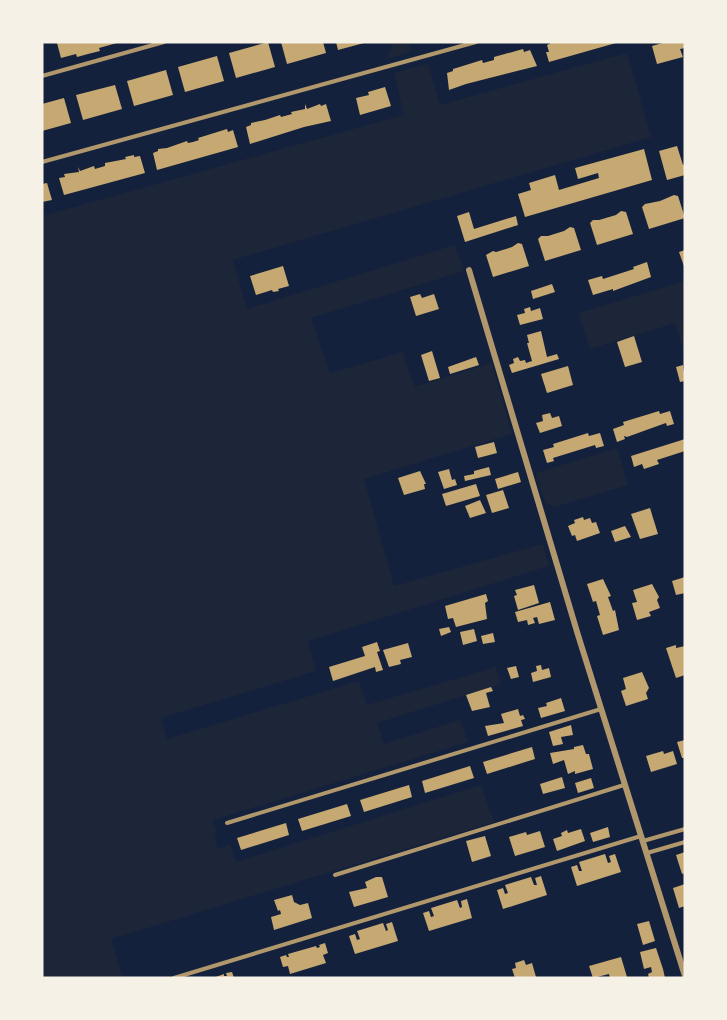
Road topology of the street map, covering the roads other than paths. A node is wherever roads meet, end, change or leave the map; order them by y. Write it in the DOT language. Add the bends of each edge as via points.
graph roads {
  1 [pos="164,42"];
  2 [pos="476,42"];
  3 [pos="42,76"];
  4 [pos="42,162"];
  5 [pos="469,270"];
  6 [pos="601,709"];
  7 [pos="625,784"];
  8 [pos="227,823"];
  9 [pos="685,829"];
  10 [pos="642,839"];
  11 [pos="685,842"];
  12 [pos="647,854"];
  13 [pos="335,875"];
  14 [pos="685,976"];
  15 [pos="174,978"];
  1 -- 3 [label="lane"];
  2 -- 4 [label="lane"];
  5 -- 6 [label="street"];
  6 -- 7 [label="street"];
  6 -- 8 [label="lane"];
  7 -- 10 [label="street"];
  7 -- 13 [label="lane"];
  9 -- 10 [label="lane"];
  10 -- 12 [label="street"];
  10 -- 15 [label="lane"];
  11 -- 12 [label="lane"];
  12 -- 14 [label="street"];
}
